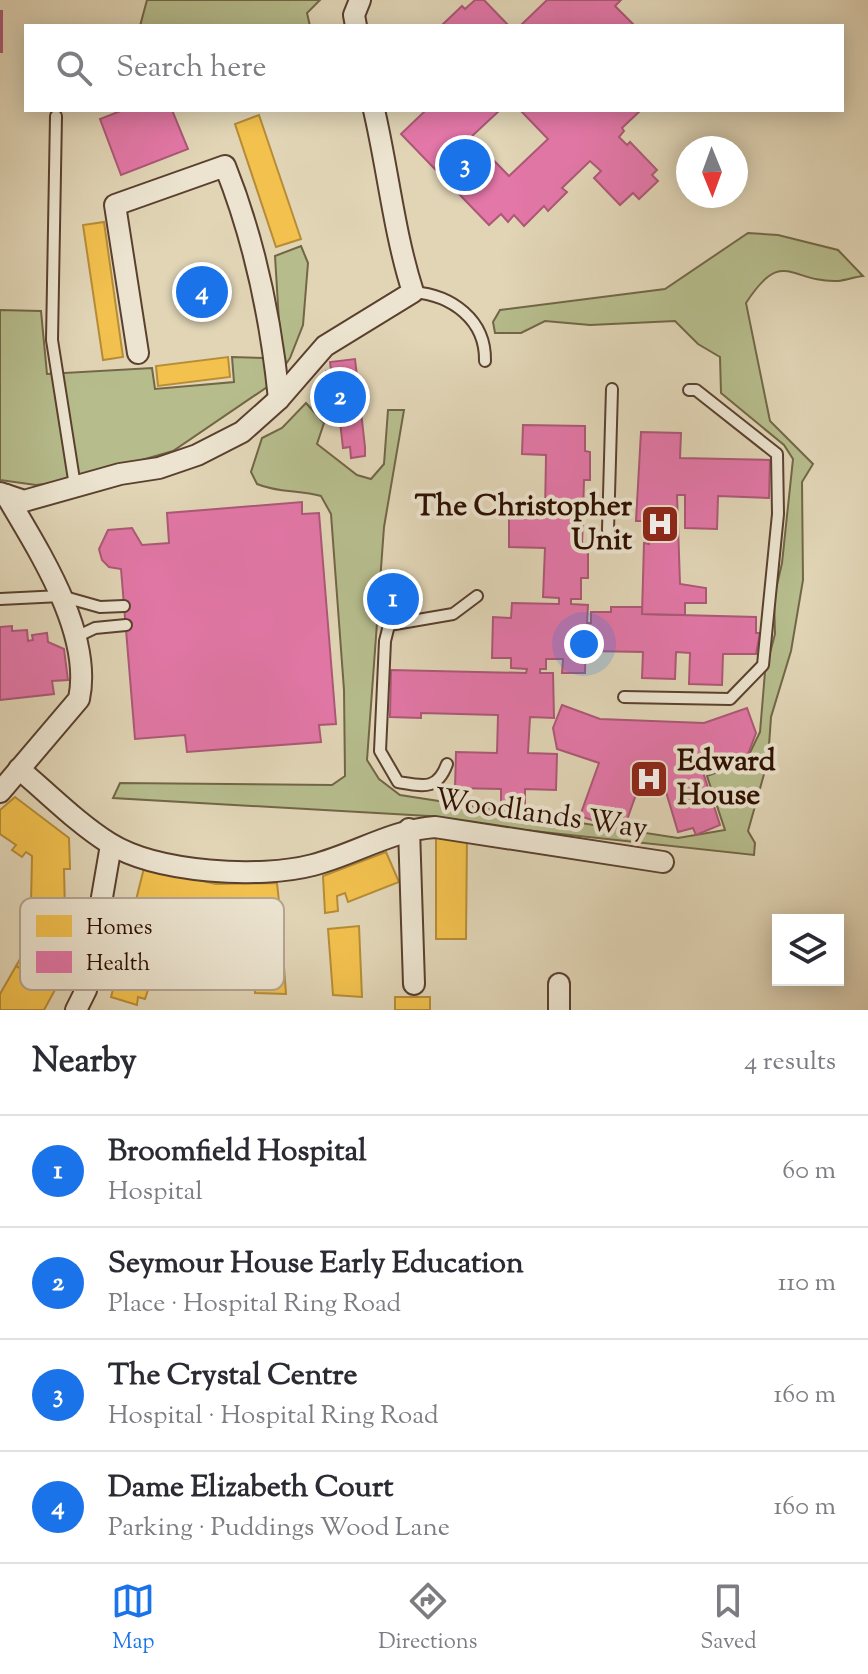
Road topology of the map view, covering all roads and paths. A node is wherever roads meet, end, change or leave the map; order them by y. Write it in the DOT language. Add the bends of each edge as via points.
graph roads {
  1 [pos="360,0"];
  2 [pos="356,24"];
  3 [pos="374,112"];
  4 [pos="56,116"];
  5 [pos="413,292"];
  6 [pos="138,353"];
  7 [pos="485,361"];
  8 [pos="612,389"];
  9 [pos="689,390"];
  10 [pos="279,399"];
  11 [pos="75,486"];
  12 [pos="3,494"];
  13 [pos="608,530"];
  14 [pos="61,596"];
  15 [pos="477,596"];
  16 [pos="0,599"];
  17 [pos="124,606"];
  18 [pos="126,625"];
  19 [pos="74,639"];
  20 [pos="624,697"];
  21 [pos="447,764"];
  22 [pos="19,769"];
  23 [pos="0,792"];
  24 [pos="409,829"];
  25 [pos="111,845"];
  26 [pos="663,862"];
  27 [pos="102,898"];
  28 [pos="414,984"];
  29 [pos="559,984"];
  30 [pos="86,990"];
  31 [pos="76,1010"];
  32 [pos="559,1010"];
  1 -- 2 [label="street"];
  3 -- 5 [label="street"];
  4 -- 11 [label="lane" via="52,340"];
  5 -- 7 [label="lane" via="431,293 464,311 485,342"];
  5 -- 10 [label="street" via="325,346"];
  6 -- 10 [label="street" via="115,205 225,166 241,205 272,331"];
  8 -- 13 [label="lane"];
  9 -- 20 [label="lane" via="696,390 777,454 778,514 763,665 730,699"];
  10 -- 11 [label="street" via="242,432 197,455"];
  11 -- 12 [label="street" via="24,501"];
  12 -- 14 [label="street"];
  14 -- 16 [label="lane"];
  14 -- 17 [label="lane" via="100,607"];
  14 -- 19 [label="street"];
  15 -- 21 [label="lane" via="453,614 389,625 385,641 380,751 398,782 430,787 441,780"];
  18 -- 19 [label="lane" via="95,628"];
  19 -- 22 [label="street" via="82,685 79,699"];
  22 -- 23 [label="street"];
  22 -- 25 [label="street, Woodlands Way"];
  24 -- 25 [label="street, Woodlands Way" via="326,861 266,874 184,868"];
  24 -- 26 [label="street, Woodlands Way" via="435,827"];
  24 -- 28 [label="street, Woodlands Way"];
  25 -- 27 [label="street"];
  29 -- 32 [label="street"];
  30 -- 31 [label="street"];
}
